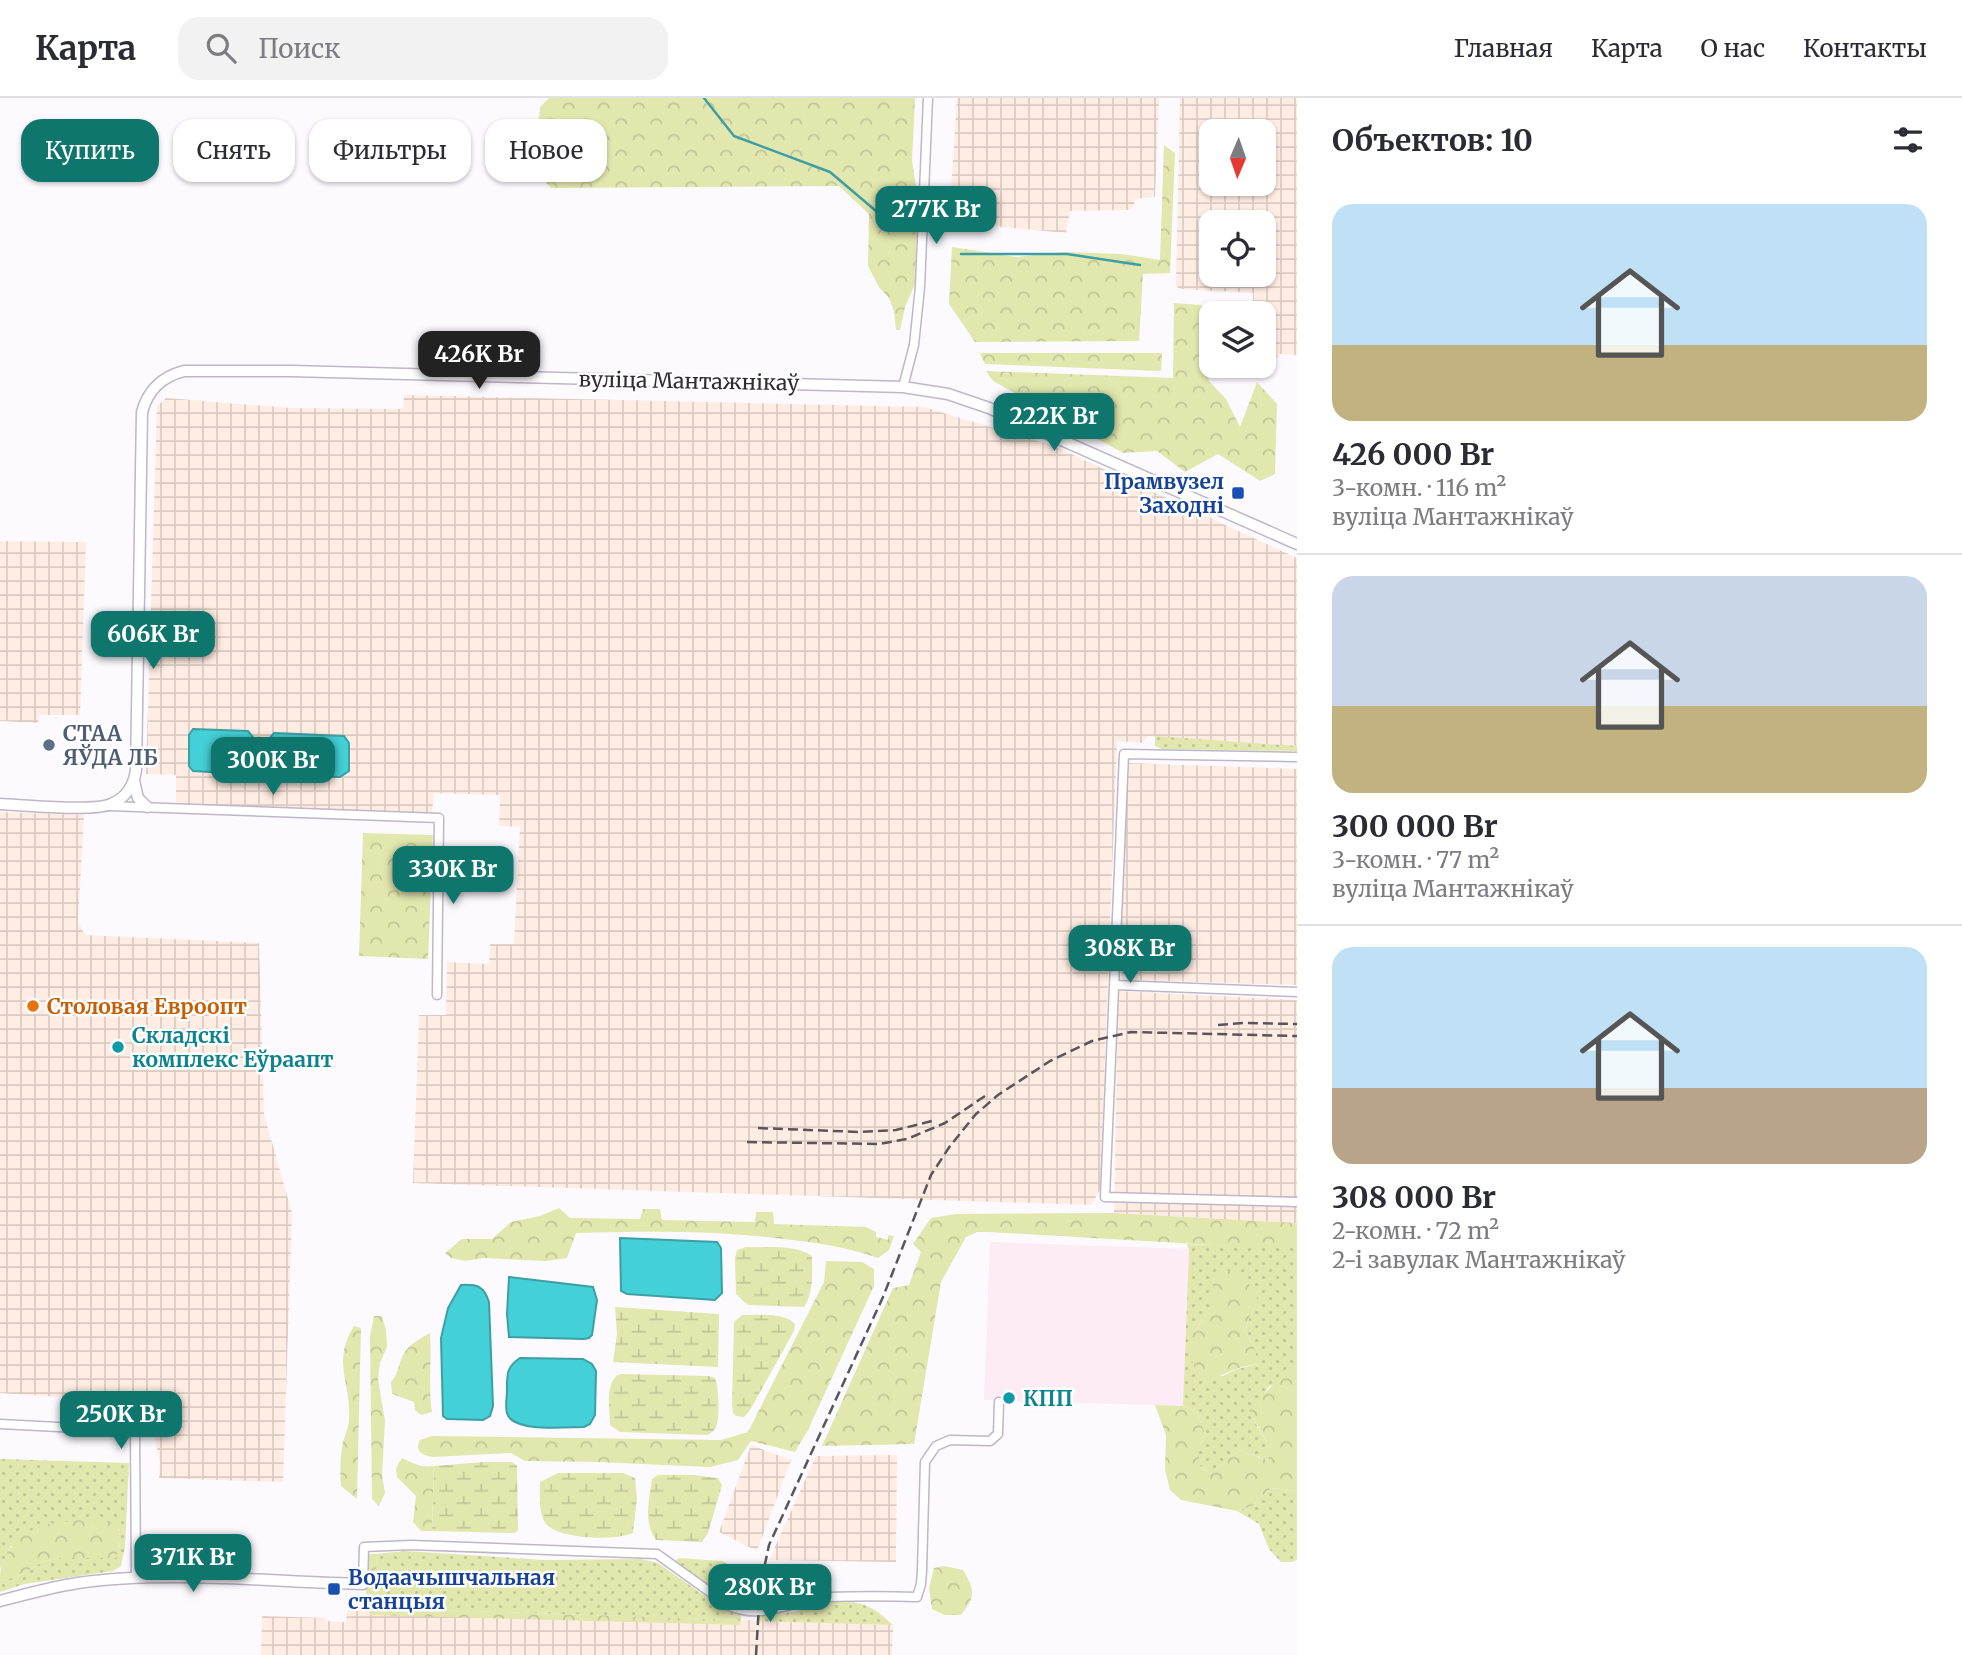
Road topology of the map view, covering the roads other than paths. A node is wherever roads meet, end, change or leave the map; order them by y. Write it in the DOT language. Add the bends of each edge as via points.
graph roads {
  1 [pos="928,98"];
  2 [pos="903,387"];
  3 [pos="1297,544"];
  4 [pos="1297,757"];
  5 [pos="134,781"];
  6 [pos="0,804"];
  7 [pos="106,806"];
  8 [pos="147,807"];
  9 [pos="1115,985"];
  10 [pos="1297,992"];
  11 [pos="438,995"];
  12 [pos="1297,1202"];
  13 [pos="999,1402"];
  14 [pos="0,1424"];
  15 [pos="136,1578"];
  16 [pos="363,1584"];
  17 [pos="0,1601"];
  1 -- 2 [label="street" via="920,287 914,345"];
  2 -- 3 [label="street, вуліца Мантажнікаў" via="948,394 989,408"];
  2 -- 5 [label="street, вуліца Мантажнікаў" via="291,371 172,374 150,392 142,412"];
  4 -- 9 [label="street" via="1124,754"];
  5 -- 7 [label="street" via="124,796"];
  5 -- 8 [label="street" via="138,798"];
  6 -- 7 [label="street"];
  7 -- 8 [label="street"];
  8 -- 11 [label="street" via="439,818"];
  9 -- 10 [label="street"];
  9 -- 12 [label="street" via="1105,1197"];
  13 -- 16 [label="street" via="998,1434 990,1441 950,1440 936,1446 925,1462 922,1570 916,1597 827,1597 758,1612 728,1605 657,1554 411,1545 365,1547"];
  14 -- 15 [label="street" via="135,1431"];
  15 -- 16 [label="street"];
  15 -- 17 [label="street" via="78,1583"];
}
